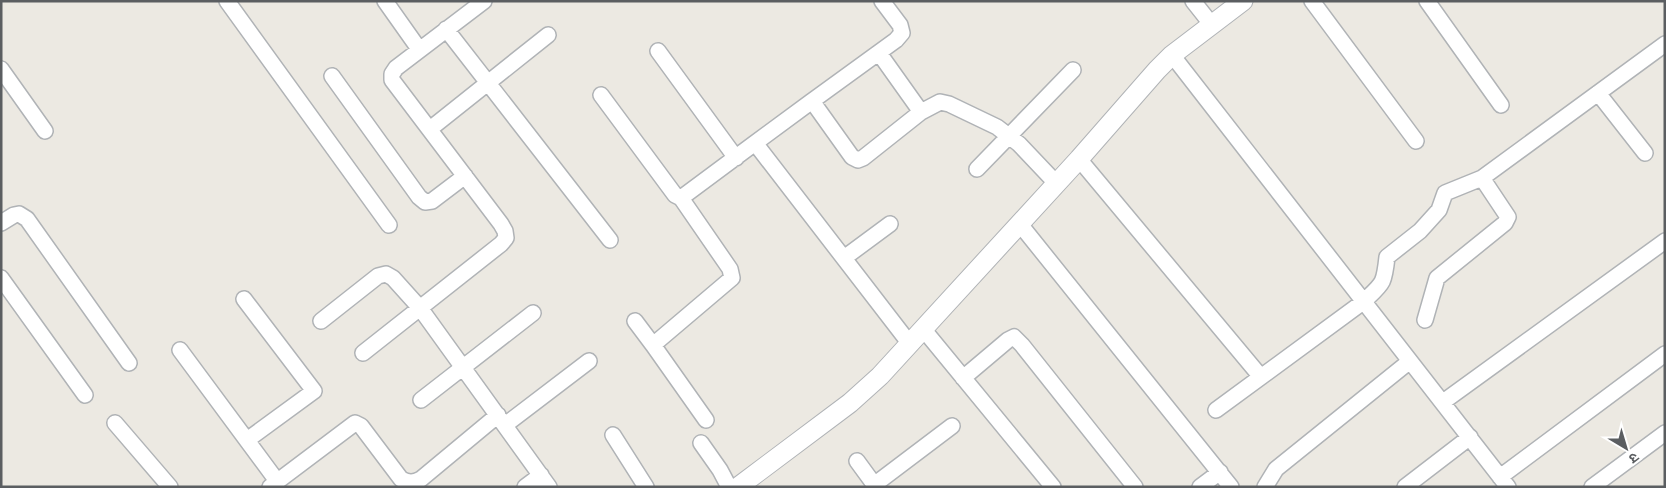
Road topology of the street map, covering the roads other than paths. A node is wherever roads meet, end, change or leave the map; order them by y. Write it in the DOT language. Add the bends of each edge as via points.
graph roads {
  1 [pos="227,1"];
  2 [pos="385,1"];
  3 [pos="484,1"];
  4 [pos="882,1"];
  5 [pos="1193,1"];
  6 [pos="1243,1"];
  7 [pos="1312,1"];
  8 [pos="1427,1"];
  9 [pos="1212,25"];
  10 [pos="446,29"];
  11 [pos="548,35"];
  12 [pos="1665,44"];
  13 [pos="420,49"];
  14 [pos="658,51"];
  15 [pos="879,52"];
  16 [pos="1172,55"];
  17 [pos="1,69"];
  18 [pos="1073,70"];
  19 [pos="332,76"];
  20 [pos="488,84"];
  21 [pos="1598,92"];
  22 [pos="601,95"];
  23 [pos="812,101"];
  24 [pos="1500,105"];
  25 [pos="921,112"];
  26 [pos="430,129"];
  27 [pos="45,131"];
  28 [pos="1010,135"];
  29 [pos="1416,141"];
  30 [pos="756,143"];
  31 [pos="1645,153"];
  32 [pos="736,158"];
  33 [pos="1079,159"];
  34 [pos="977,169"];
  35 [pos="465,176"];
  36 [pos="1482,178"];
  37 [pos="1056,183"];
  38 [pos="681,198"];
  39 [pos="1,223"];
  40 [pos="1019,223"];
  41 [pos="890,224"];
  42 [pos="389,225"];
  43 [pos="610,240"];
  44 [pos="1665,241"];
  45 [pos="844,258"];
  46 [pos="1,278"];
  47 [pos="244,299"];
  48 [pos="1363,302"];
  49 [pos="420,308"];
  50 [pos="533,313"];
  51 [pos="1425,320"];
  52 [pos="321,321"];
  53 [pos="635,321"];
  54 [pos="924,330"];
  55 [pos="910,344"];
  56 [pos="653,345"];
  57 [pos="180,350"];
  58 [pos="363,352"];
  59 [pos="1665,354"];
  60 [pos="588,361"];
  61 [pos="1410,361"];
  62 [pos="129,363"];
  63 [pos="462,368"];
  64 [pos="1261,377"];
  65 [pos="963,378"];
  66 [pos="85,395"];
  67 [pos="421,400"];
  68 [pos="1442,402"];
  69 [pos="1216,410"];
  70 [pos="502,420"];
  71 [pos="706,420"];
  72 [pos="115,423"];
  73 [pos="952,426"];
  74 [pos="1665,433"];
  75 [pos="613,435"];
  76 [pos="1470,437"];
  77 [pos="247,440"];
  78 [pos="701,443"];
  79 [pos="857,461"];
  80 [pos="1220,472"];
  81 [pos="545,481"];
  82 [pos="1504,482"];
  83 [pos="274,484"];
  84 [pos="875,486"];
  85 [pos="170,487"];
  86 [pos="525,487"];
  87 [pos="646,487"];
  88 [pos="729,487"];
  89 [pos="738,487"];
  90 [pos="1053,487"];
  91 [pos="1135,487"];
  92 [pos="1200,487"];
  93 [pos="1231,487"];
  94 [pos="1266,487"];
  95 [pos="1404,487"];
  96 [pos="1592,487"];
  1 -- 42 [label="street"];
  2 -- 13 [label="street"];
  3 -- 10 [label="street"];
  4 -- 15 [label="street" via="900,25 902,33"];
  5 -- 9 [label="street"];
  6 -- 9 [label="street"];
  7 -- 29 [label="street"];
  8 -- 24 [label="street"];
  9 -- 16 [label="street"];
  10 -- 13 [label="street"];
  10 -- 20 [label="street"];
  11 -- 20 [label="street"];
  12 -- 21 [label="street"];
  13 -- 26 [label="street" via="396,68 392,80"];
  14 -- 32 [label="street"];
  15 -- 23 [label="street"];
  15 -- 25 [label="street"];
  16 -- 33 [label="street"];
  16 -- 48 [label="street"];
  17 -- 27 [label="street"];
  18 -- 28 [label="street"];
  19 -- 35 [label="street" via="425,202 432,201"];
  20 -- 26 [label="street"];
  20 -- 43 [label="street"];
  21 -- 31 [label="street"];
  21 -- 36 [label="street"];
  22 -- 38 [label="street"];
  23 -- 25 [label="street" via="852,157 858,160"];
  23 -- 30 [label="street"];
  25 -- 28 [label="street" via="940,102 949,104"];
  26 -- 35 [label="street"];
  28 -- 34 [label="street"];
  28 -- 37 [label="street"];
  30 -- 32 [label="street"];
  30 -- 45 [label="street"];
  32 -- 38 [label="street"];
  33 -- 37 [label="street"];
  33 -- 64 [label="street"];
  35 -- 49 [label="street" via="501,224 506,238"];
  36 -- 48 [label="street" via="1445,193 1439,210 1420,231 1387,257 1382,285"];
  36 -- 51 [label="street" via="1508,218 1437,278"];
  37 -- 40 [label="street"];
  38 -- 56 [label="street" via="730,270 732,278"];
  39 -- 62 [label="street" via="19,214 27,220"];
  40 -- 54 [label="street"];
  40 -- 80 [label="street"];
  41 -- 45 [label="street"];
  44 -- 68 [label="street"];
  45 -- 55 [label="street"];
  46 -- 66 [label="street"];
  47 -- 77 [label="street" via="314,391"];
  48 -- 61 [label="street"];
  48 -- 64 [label="street"];
  49 -- 52 [label="street" via="386,274 378,276"];
  49 -- 58 [label="street"];
  49 -- 63 [label="street"];
  50 -- 63 [label="street"];
  53 -- 56 [label="street"];
  54 -- 55 [label="street"];
  54 -- 65 [label="street"];
  55 -- 89 [label="street" via="850,403"];
  56 -- 71 [label="street"];
  57 -- 77 [label="street"];
  59 -- 82 [label="street"];
  60 -- 70 [label="street"];
  61 -- 68 [label="street"];
  61 -- 94 [label="street" via="1281,464"];
  63 -- 67 [label="street"];
  63 -- 70 [label="street"];
  64 -- 69 [label="street"];
  65 -- 90 [label="street"];
  65 -- 91 [label="street" via="1014,337"];
  68 -- 76 [label="street"];
  70 -- 81 [label="street"];
  70 -- 83 [label="street" via="421,479 408,483 401,479 356,423"];
  72 -- 85 [label="street"];
  73 -- 84 [label="street"];
  74 -- 96 [label="street"];
  75 -- 87 [label="street"];
  76 -- 82 [label="street"];
  76 -- 95 [label="street"];
  77 -- 83 [label="street"];
  78 -- 88 [label="street"];
  79 -- 84 [label="street"];
  80 -- 92 [label="street"];
  80 -- 93 [label="street"];
  81 -- 86 [label="street"];
}
